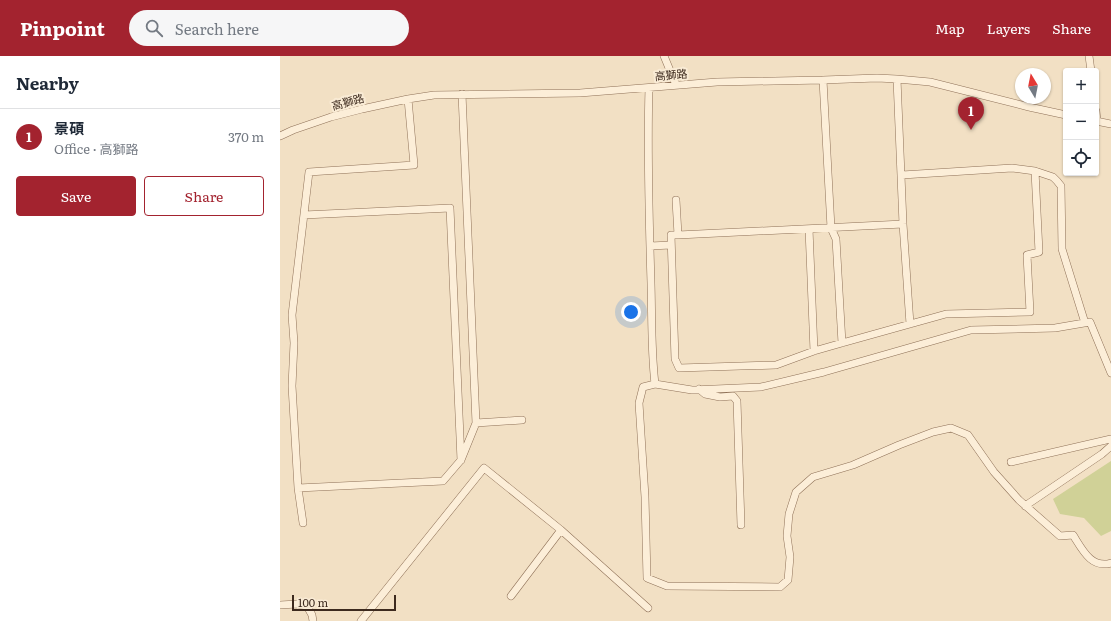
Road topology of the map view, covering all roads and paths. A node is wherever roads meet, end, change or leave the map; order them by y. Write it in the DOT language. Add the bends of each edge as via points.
graph roads {
  1 [pos="664,56"];
  2 [pos="1089,56"];
  3 [pos="1091,68"];
  4 [pos="896,79"];
  5 [pos="823,80"];
  6 [pos="676,85"];
  7 [pos="649,88"];
  8 [pos="462,94"];
  9 [pos="408,99"];
  10 [pos="1063,114"];
  11 [pos="1099,121"];
  12 [pos="1111,124"];
  13 [pos="280,136"];
  14 [pos="1035,171"];
  15 [pos="902,175"];
  16 [pos="676,200"];
  17 [pos="304,215"];
  18 [pos="903,224"];
  19 [pos="831,228"];
  20 [pos="809,229"];
  21 [pos="678,235"];
  22 [pos="671,245"];
  23 [pos="650,246"];
  24 [pos="1085,323"];
  25 [pos="910,324"];
  26 [pos="842,343"];
  27 [pos="814,351"];
  28 [pos="1111,373"];
  29 [pos="656,384"];
  30 [pos="699,389"];
  31 [pos="522,420"];
  32 [pos="476,423"];
  33 [pos="1111,439"];
  34 [pos="1111,446"];
  35 [pos="461,460"];
  36 [pos="1011,462"];
  37 [pos="298,488"];
  38 [pos="1025,506"];
  39 [pos="304,523"];
  40 [pos="742,525"];
  41 [pos="561,530"];
  42 [pos="1111,563"];
  43 [pos="511,596"];
  44 [pos="280,605"];
  45 [pos="648,608"];
  46 [pos="313,621"];
  47 [pos="361,621"];
  1 -- 6 [label="street"];
  2 -- 3 [label="street"];
  4 -- 5 [label="street, 高獅路"];
  4 -- 10 [label="street, 高獅路" via="930,82"];
  4 -- 15 [label="street"];
  5 -- 6 [label="street, 高獅路"];
  5 -- 19 [label="street"];
  6 -- 7 [label="street, 高獅路"];
  7 -- 8 [label="street, 高獅路" via="580,93"];
  7 -- 23 [label="street"];
  8 -- 9 [label="street, 高獅路"];
  8 -- 32 [label="street"];
  9 -- 13 [label="street, 高獅路" via="331,117"];
  9 -- 17 [label="street" via="414,165 309,172"];
  11 -- 12 [label="street"];
  14 -- 15 [label="street" via="1012,168"];
  14 -- 24 [label="street" via="1053,178 1061,186 1062,249"];
  14 -- 25 [label="street" via="1039,252 1028,255 1030,312 946,314"];
  15 -- 18 [label="street"];
  16 -- 21 [label="street"];
  17 -- 35 [label="street" via="450,208"];
  17 -- 37 [label="street" via="292,315 292,386"];
  18 -- 19 [label="street"];
  18 -- 25 [label="street"];
  19 -- 20 [label="street"];
  19 -- 26 [label="street" via="836,239"];
  20 -- 21 [label="street"];
  20 -- 27 [label="street"];
  21 -- 22 [label="street" via="671,235"];
  22 -- 23 [label="street"];
  22 -- 27 [label="street" via="676,359 679,368 776,365"];
  23 -- 29 [label="street" via="652,361"];
  24 -- 28 [label="street" via="1090,322"];
  24 -- 30 [label="street" via="1055,328 971,330 824,372 760,387"];
  25 -- 26 [label="street"];
  26 -- 27 [label="street"];
  29 -- 30 [label="street"];
  29 -- 38 [label="street" via="643,387 639,403 647,578 667,586 780,587 788,580 788,514 796,492 813,477 853,465 933,432 951,428 968,435 994,472"];
  30 -- 40 [label="street" via="704,394 733,396 737,401"];
  31 -- 32 [label="street"];
  32 -- 35 [label="street"];
  33 -- 36 [label="street"];
  34 -- 38 [label="street"];
  35 -- 37 [label="street" via="443,481"];
  37 -- 39 [label="street"];
  38 -- 42 [label="street" via="1060,536 1073,535 1093,562"];
  41 -- 43 [label="street"];
  41 -- 45 [label="street"];
  41 -- 47 [label="street" via="484,468"];
  44 -- 46 [label="street" via="307,606"];
}
